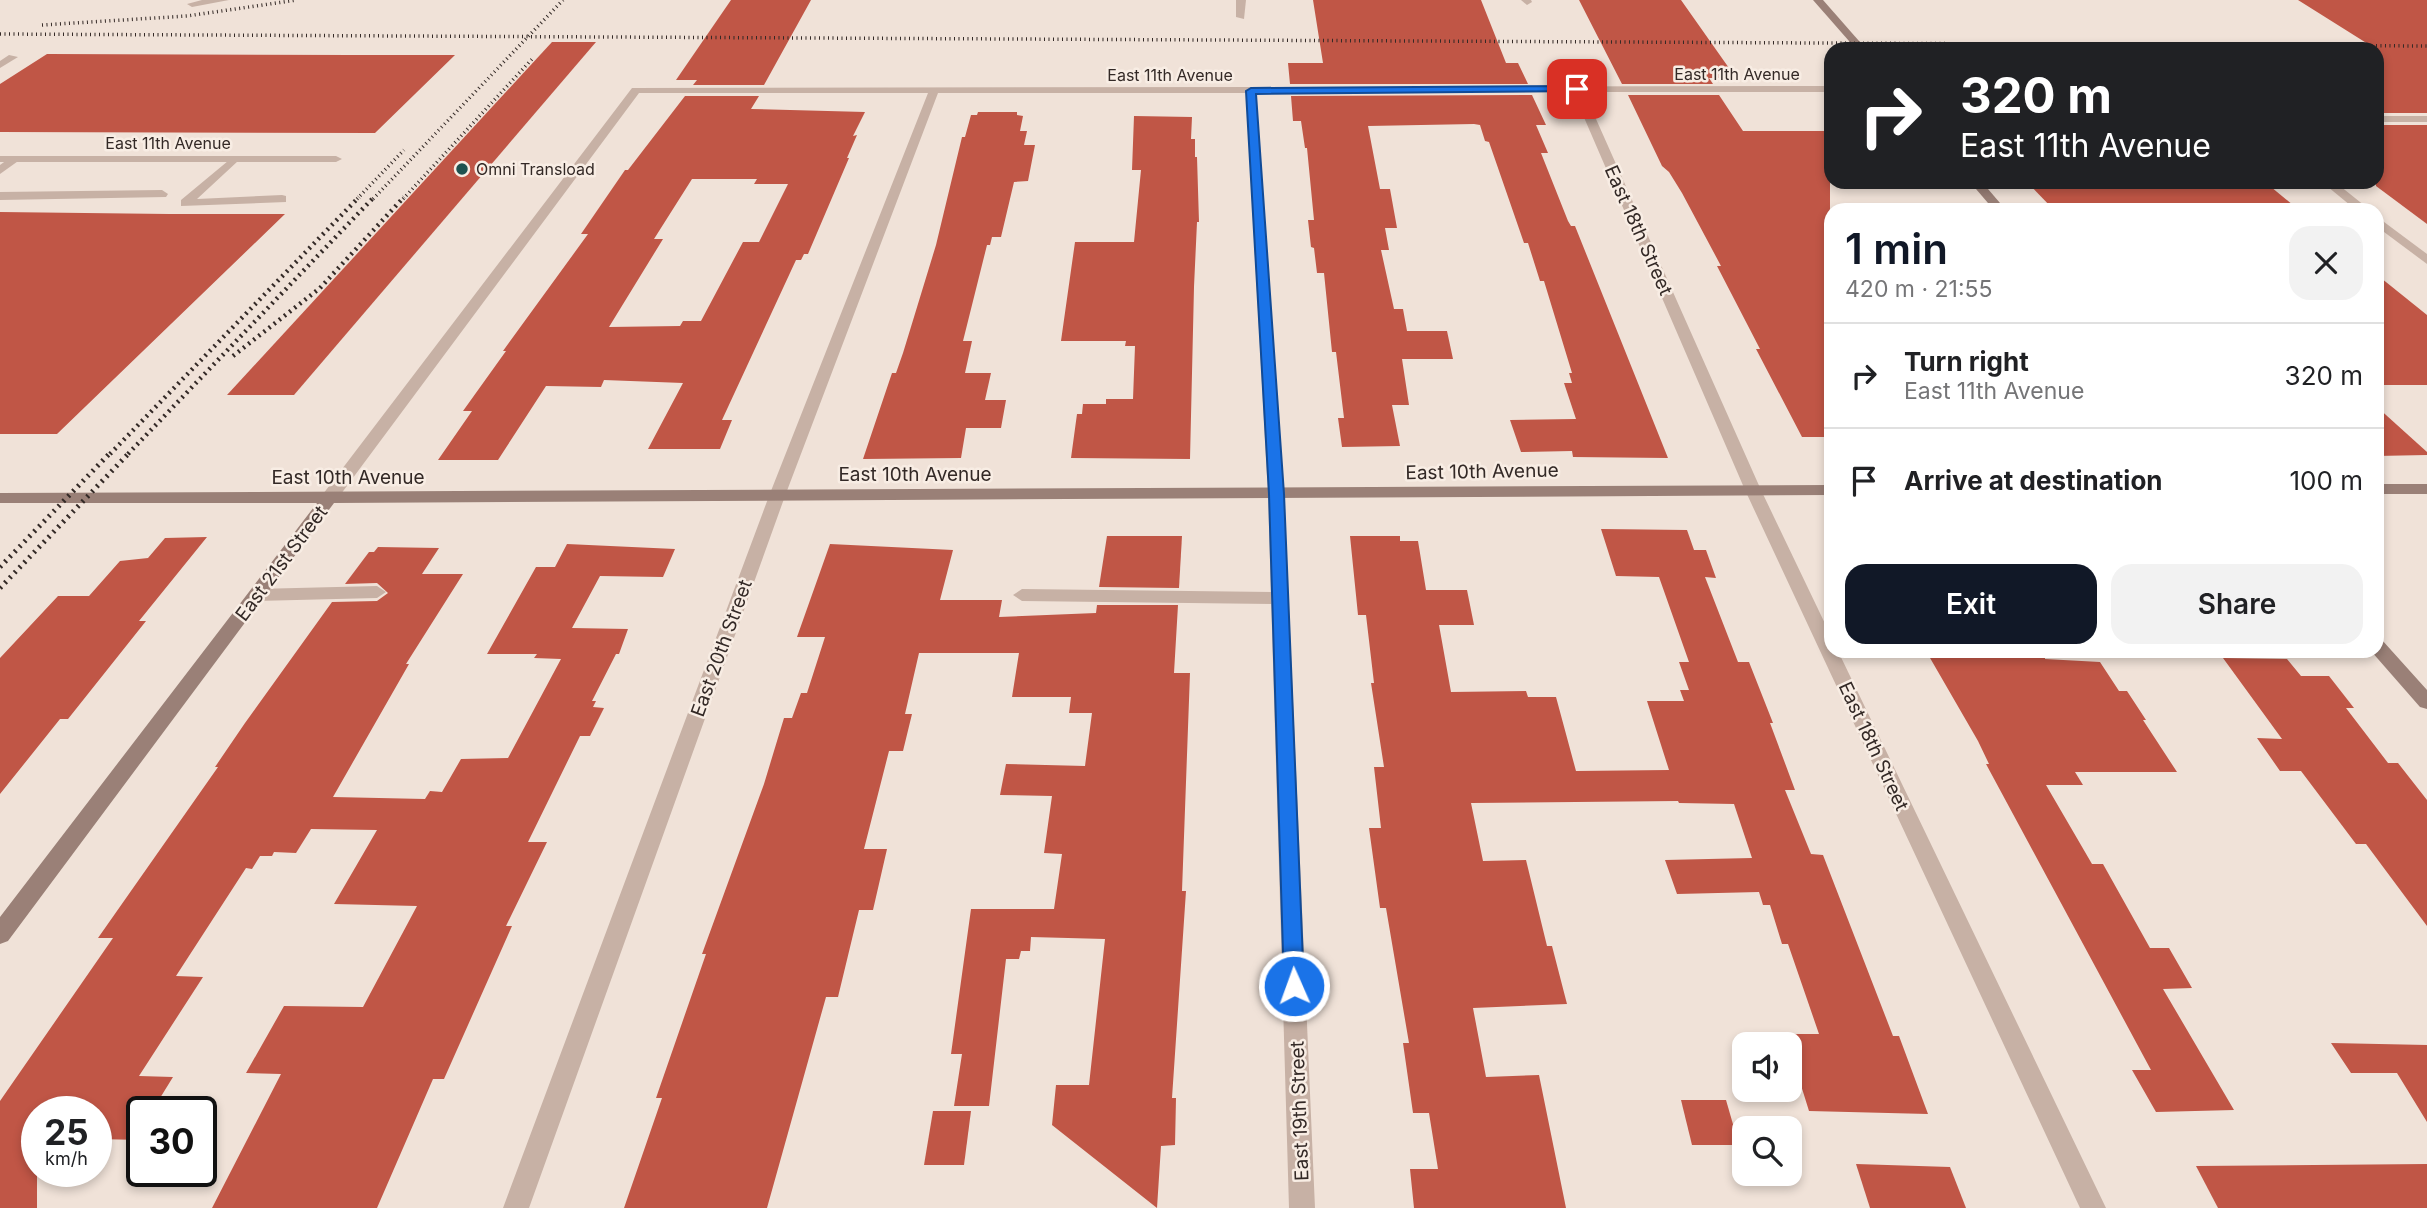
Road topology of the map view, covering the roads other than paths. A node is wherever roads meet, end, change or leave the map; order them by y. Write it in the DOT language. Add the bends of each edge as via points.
graph roads {
  1 [pos="224,0"];
  2 [pos="1241,0"];
  3 [pos="1818,0"];
  4 [pos="192,4"];
  5 [pos="1241,17"];
  6 [pos="1855,42"];
  7 [pos="13,57"];
  8 [pos="0,65"];
  9 [pos="1577,89"];
  10 [pos="1824,89"];
  11 [pos="636,90"];
  12 [pos="934,90"];
  13 [pos="1251,91"];
  14 [pos="2384,119"];
  15 [pos="2427,119"];
  16 [pos="0,159"];
  17 [pos="15,159"];
  18 [pos="234,159"];
  19 [pos="336,159"];
  20 [pos="0,171"];
  21 [pos="1982,189"];
  22 [pos="2337,189"];
  23 [pos="162,194"];
  24 [pos="0,196"];
  25 [pos="282,199"];
  26 [pos="1994,203"];
  27 [pos="2355,203"];
  28 [pos="2384,226"];
  29 [pos="2427,260"];
  30 [pos="1753,489"];
  31 [pos="2384,489"];
  32 [pos="2427,489"];
  33 [pos="1824,490"];
  34 [pos="1276,494"];
  35 [pos="777,496"];
  36 [pos="0,498"];
  37 [pos="329,498"];
  38 [pos="377,592"];
  39 [pos="256,595"];
  40 [pos="1022,595"];
  41 [pos="1280,598"];
  42 [pos="1824,639"];
  43 [pos="2384,654"];
  44 [pos="1833,658"];
  45 [pos="2427,702"];
  46 [pos="0,934"];
  47 [pos="516,1208"];
  48 [pos="1302,1208"];
  49 [pos="2093,1208"];
  1 -- 4 [label="street"];
  2 -- 5 [label="street"];
  3 -- 6 [label="street"];
  7 -- 8 [label="street"];
  9 -- 10 [label="street, East 11th Avenue"];
  9 -- 13 [label="street, East 11th Avenue"];
  9 -- 30 [label="street, East 18th Street"];
  11 -- 12 [label="street, East 11th Avenue"];
  11 -- 37 [label="street, East 21st Street"];
  12 -- 13 [label="street, East 11th Avenue"];
  12 -- 35 [label="street, East 20th Street"];
  13 -- 34 [label="street, East 19th Street"];
  14 -- 15 [label="street"];
  16 -- 17 [label="street, East 11th Avenue"];
  17 -- 18 [label="street, East 11th Avenue"];
  17 -- 20 [label="street"];
  18 -- 19 [label="street, East 11th Avenue"];
  18 -- 25 [label="street" via="186,203"];
  21 -- 26 [label="street"];
  22 -- 27 [label="street"];
  23 -- 24 [label="street"];
  28 -- 29 [label="street"];
  30 -- 33 [label="street, East 10th Avenue"];
  30 -- 34 [label="street, East 10th Avenue"];
  30 -- 42 [label="street, East 18th Street"];
  31 -- 32 [label="street"];
  34 -- 35 [label="street, East 10th Avenue"];
  34 -- 41 [label="street, East 19th Street"];
  35 -- 37 [label="street, East 10th Avenue"];
  35 -- 47 [label="street, East 20th Street"];
  36 -- 37 [label="street, East 10th Avenue"];
  37 -- 39 [label="street, East 21st Street"];
  38 -- 39 [label="street"];
  39 -- 46 [label="street, East 21st Street"];
  40 -- 41 [label="street"];
  41 -- 48 [label="street, East 19th Street"];
  43 -- 45 [label="street"];
  44 -- 49 [label="street, East 18th Street"];
}
